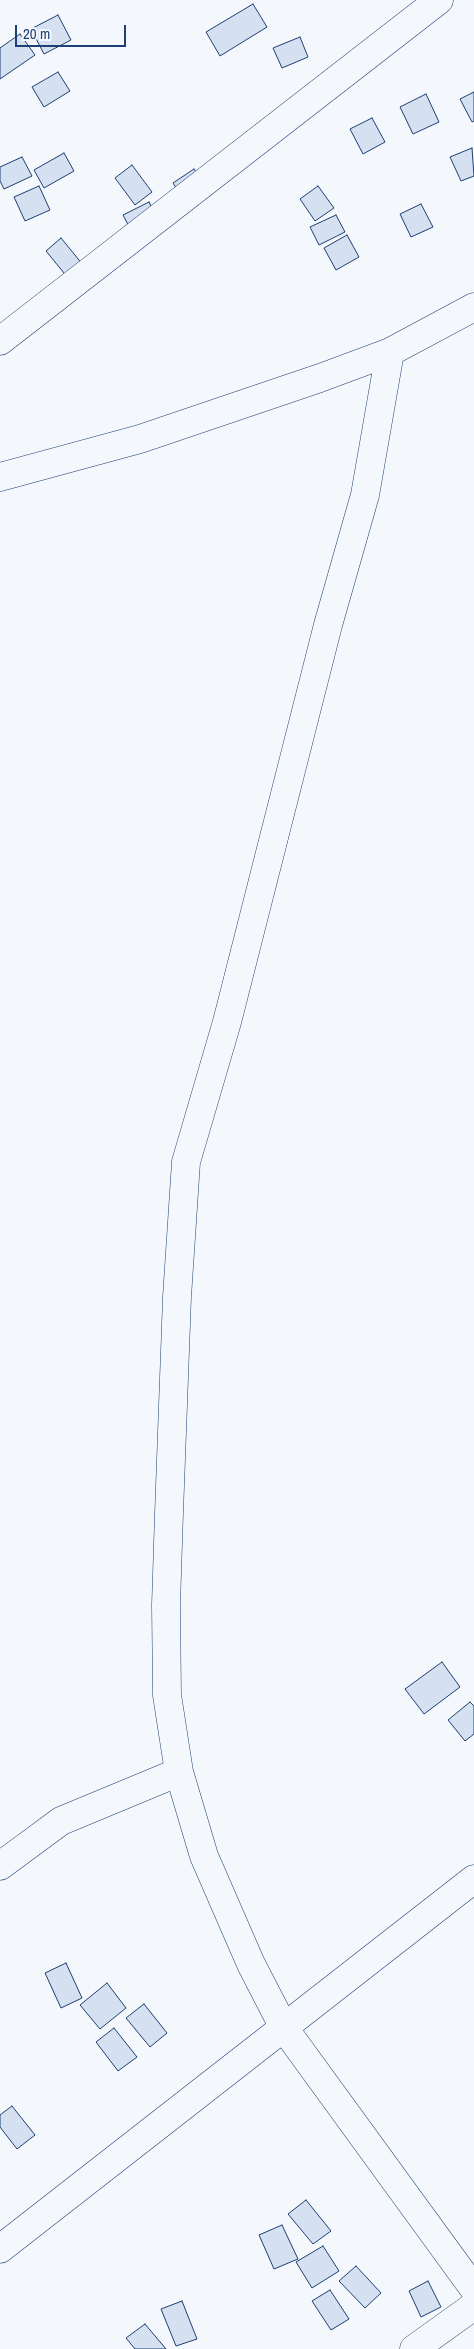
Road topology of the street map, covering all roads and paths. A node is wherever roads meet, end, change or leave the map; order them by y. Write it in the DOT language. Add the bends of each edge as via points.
graph roads {
  1 [pos="439,0"];
  2 [pos="474,307"];
  3 [pos="0,341"];
  4 [pos="390,352"];
  5 [pos="0,477"];
  6 [pos="179,1772"];
  7 [pos="0,1866"];
  8 [pos="474,1879"];
  9 [pos="284,2028"];
  10 [pos="0,2249"];
  11 [pos="474,2289"];
  12 [pos="474,2306"];
  13 [pos="414,2349"];
  1 -- 3 [label="street"];
  2 -- 4 [label="street"];
  4 -- 5 [label="street" via="140,439"];
  4 -- 6 [label="street" via="365,495 328,624 227,1022 186,1162 177,1297 166,1605 167,1695"];
  6 -- 7 [label="street" via="60,1821"];
  6 -- 9 [label="street" via="204,1856 251,1964"];
  8 -- 9 [label="street"];
  9 -- 10 [label="street"];
  9 -- 11 [label="street"];
  12 -- 13 [label="street"];
}
